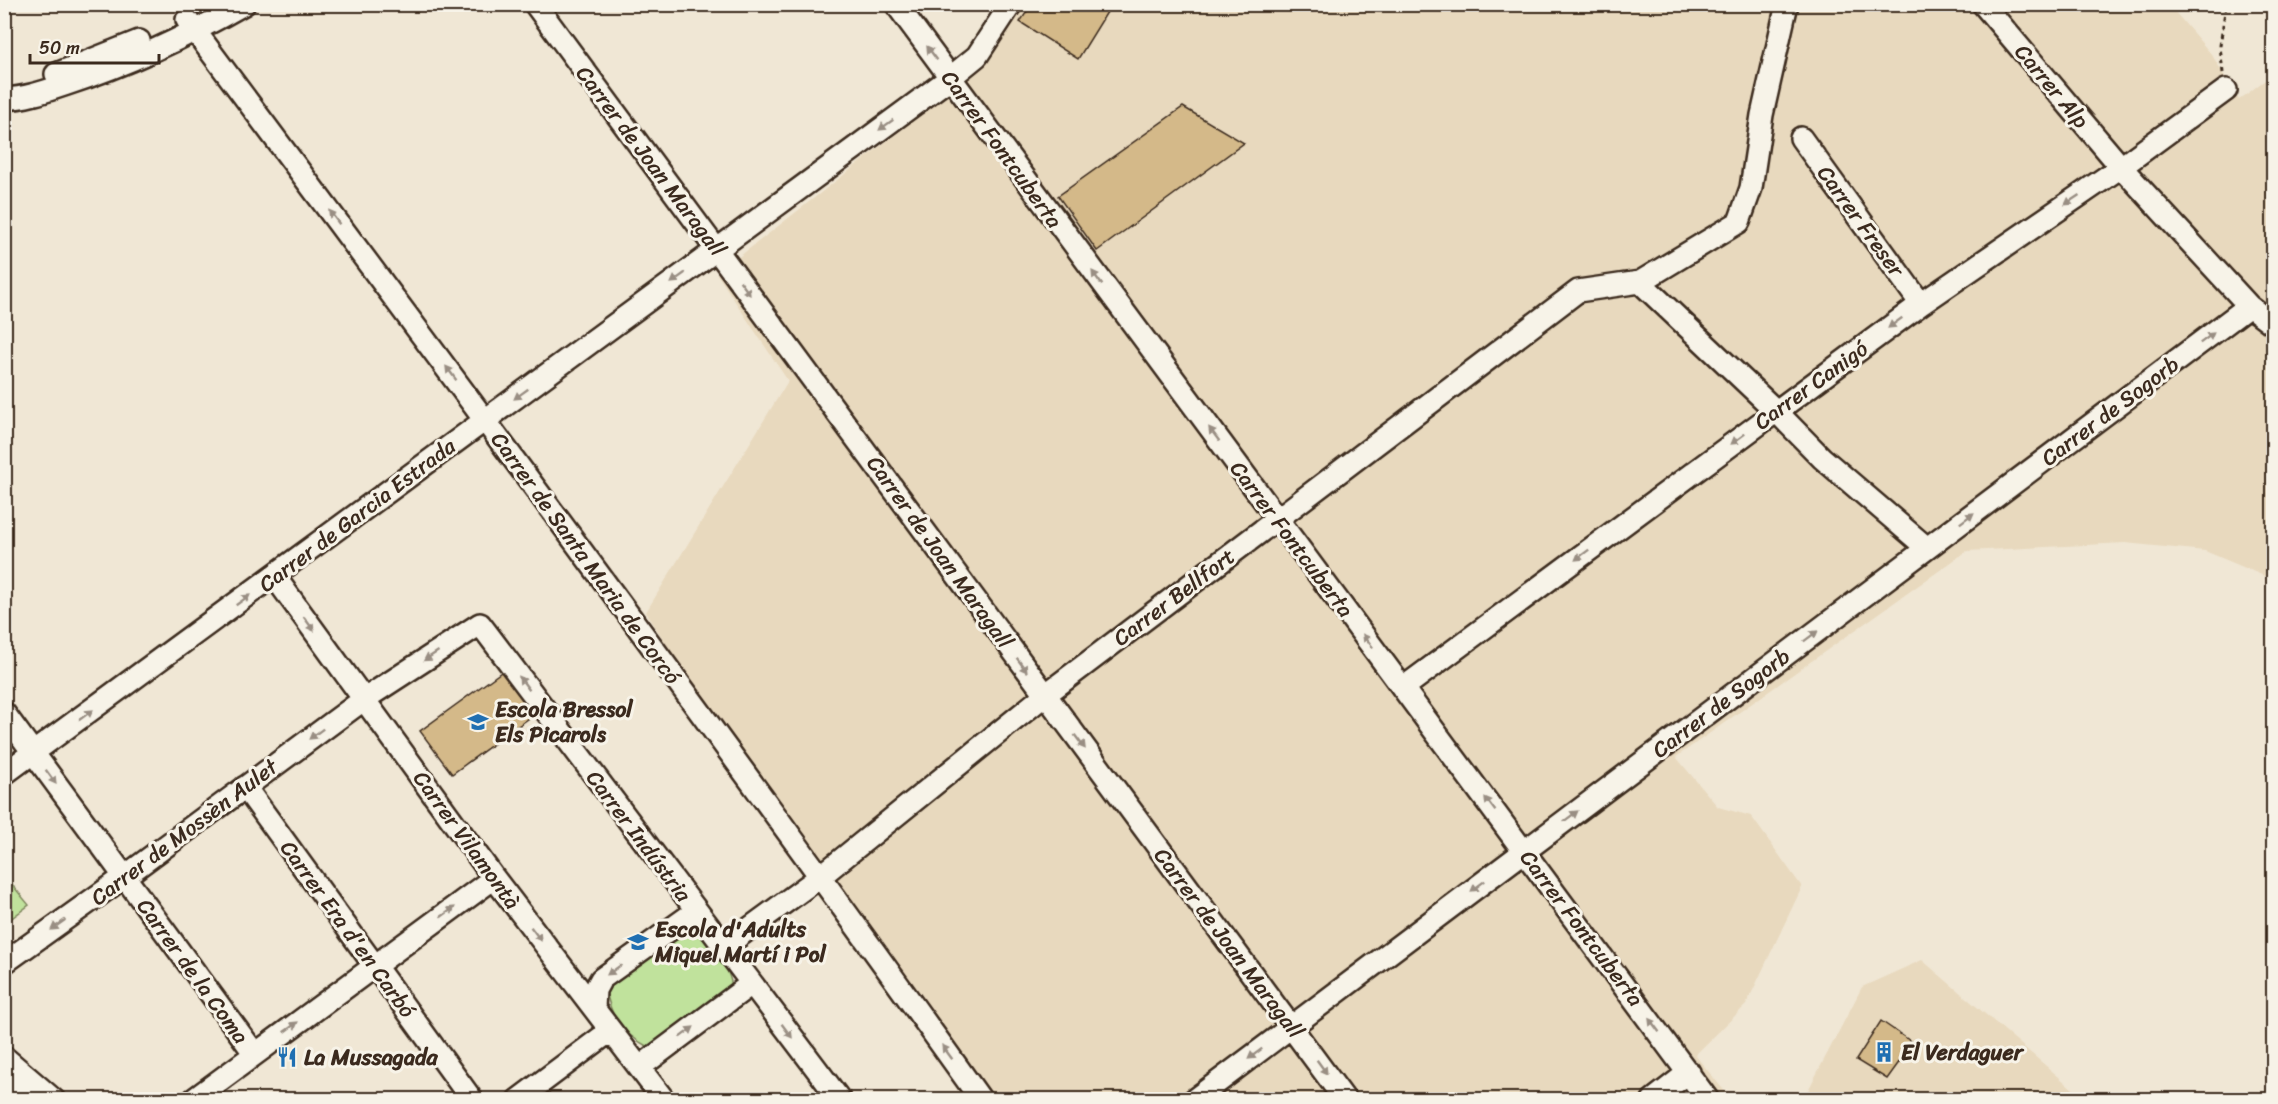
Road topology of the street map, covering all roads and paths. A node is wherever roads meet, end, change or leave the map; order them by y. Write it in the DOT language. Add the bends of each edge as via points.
graph roads {
  1 [pos="218,4"];
  2 [pos="244,4"];
  3 [pos="535,4"];
  4 [pos="896,4"];
  5 [pos="1011,4"];
  6 [pos="1787,4"];
  7 [pos="1983,4"];
  8 [pos="2226,4"];
  9 [pos="191,26"];
  10 [pos="950,78"];
  11 [pos="4,90"];
  12 [pos="2226,90"];
  13 [pos="4,99"];
  14 [pos="1801,138"];
  15 [pos="2121,167"];
  16 [pos="717,249"];
  17 [pos="1640,282"];
  18 [pos="1921,304"];
  19 [pos="2249,306"];
  20 [pos="2274,325"];
  21 [pos="1776,411"];
  22 [pos="486,420"];
  23 [pos="1277,519"];
  24 [pos="1928,548"];
  25 [pos="275,577"];
  26 [pos="1403,688"];
  27 [pos="1045,696"];
  28 [pos="363,699"];
  29 [pos="4,713"];
  30 [pos="34,753"];
  31 [pos="4,774"];
  32 [pos="245,787"];
  33 [pos="1525,851"];
  34 [pos="821,876"];
  35 [pos="124,877"];
  36 [pos="494,878"];
  37 [pos="696,911"];
  38 [pos="724,947"];
  39 [pos="4,963"];
  40 [pos="375,965"];
  41 [pos="751,984"];
  42 [pos="594,1008"];
  43 [pos="1292,1026"];
  44 [pos="610,1031"];
  45 [pos="255,1054"];
  46 [pos="4,1057"];
  47 [pos="640,1067"];
  48 [pos="1689,1072"];
  49 [pos="4,1081"];
  50 [pos="1706,1099"];
  51 [pos="26,1100"];
  52 [pos="54,1100"];
  53 [pos="193,1100"];
  54 [pos="472,1100"];
  55 [pos="518,1100"];
  56 [pos="664,1100"];
  57 [pos="840,1100"];
  58 [pos="981,1100"];
  59 [pos="1194,1100"];
  60 [pos="1345,1100"];
  61 [pos="1653,1100"];
  1 -- 9 [label="street"];
  2 -- 9 [label="street"];
  3 -- 16 [label="street, Carrer de Joan Maragall"];
  10 -- 4 [label="street, Carrer Fontcuberta, one-way"];
  5 -- 10 [label="street, Carrer de Garcia Estrada" via="977,56"];
  6 -- 17 [label="street" via="1762,115 1751,188 1738,222"];
  7 -- 15 [label="street, Carrer Alp"];
  8 -- 12 [label="path" via="2220,46"];
  9 -- 11 [label="street"];
  9 -- 13 [label="street" via="96,74 23,98"];
  22 -- 9 [label="street, Carrer de Santa Maria de Corcó, one-way"];
  10 -- 16 [label="street, Carrer de Garcia Estrada, one-way"];
  23 -- 10 [label="street, Carrer Fontcuberta, one-way"];
  12 -- 15 [label="street, Carrer Canigó"];
  14 -- 18 [label="street, Carrer Freser"];
  15 -- 18 [label="street, Carrer Canigó, one-way"];
  15 -- 19 [label="street, Carrer Alp"];
  16 -- 22 [label="street, Carrer de Garcia Estrada, one-way"];
  16 -- 27 [label="street, Carrer de Joan Maragall, one-way"];
  17 -- 21 [label="street"];
  17 -- 23 [label="street, Carrer Bellfort" via="1578,291"];
  18 -- 21 [label="street, Carrer Canigó, one-way"];
  19 -- 20 [label="street, Carrer Alp"];
  24 -- 19 [label="street, Carrer de Sogorb, one-way"];
  21 -- 24 [label="street" via="1822,458"];
  21 -- 26 [label="street, Carrer Canigó, one-way"];
  22 -- 25 [label="street, Carrer de Garcia Estrada"];
  22 -- 34 [label="street, Carrer de Santa Maria de Corcó"];
  26 -- 23 [label="street, Carrer Fontcuberta, one-way"];
  23 -- 27 [label="street, Carrer Bellfort"];
  33 -- 24 [label="street, Carrer de Sogorb, one-way"];
  25 -- 28 [label="street, Carrer Vilamontà, one-way"];
  30 -- 25 [label="street, Carrer de Garcia Estrada, one-way"];
  33 -- 26 [label="street, Carrer Fontcuberta, one-way"];
  27 -- 34 [label="street, Carrer Bellfort"];
  27 -- 43 [label="street, Carrer de Joan Maragall, one-way"];
  28 -- 32 [label="street, Carrer de Mossèn Aulet, one-way"];
  28 -- 36 [label="street, Carrer Vilamontà"];
  37 -- 28 [label="street, Carrer Indústria, one-way" via="480,624"];
  29 -- 30 [label="street, Carrer de la Coma"];
  30 -- 31 [label="street, Carrer de Garcia Estrada"];
  30 -- 35 [label="street, Carrer de la Coma, one-way"];
  32 -- 35 [label="street, Carrer de Mossèn Aulet"];
  32 -- 40 [label="street, Carrer Era d'en Carbó"];
  33 -- 43 [label="street, Carrer de Sogorb, one-way"];
  48 -- 33 [label="street, Carrer Fontcuberta, one-way"];
  34 -- 38 [label="street, Carrer Bellfort"];
  58 -- 34 [label="street, Carrer de Santa Maria de Corcó, one-way"];
  35 -- 39 [label="street, Carrer de Mossèn Aulet, one-way"];
  35 -- 45 [label="street, Carrer de la Coma"];
  40 -- 36 [label="street, one-way"];
  36 -- 42 [label="street, Carrer Vilamontà, one-way"];
  37 -- 38 [label="street, Carrer Indústria"];
  37 -- 42 [label="street, one-way" via="601,979"];
  38 -- 41 [label="street, Carrer Indústria"];
  45 -- 40 [label="street, one-way"];
  40 -- 54 [label="street, Carrer Era d'en Carbó"];
  47 -- 41 [label="street, one-way"];
  41 -- 57 [label="street, Carrer Indústria, one-way"];
  42 -- 44 [label="street, Carrer Vilamontà"];
  43 -- 59 [label="street, Carrer de Sogorb, one-way"];
  43 -- 60 [label="street, Carrer de Joan Maragall, one-way"];
  44 -- 47 [label="street, Carrer Vilamontà"];
  44 -- 55 [label="street"];
  45 -- 53 [label="street"];
  46 -- 52 [label="street"];
  47 -- 56 [label="street, Carrer Vilamontà"];
  48 -- 50 [label="street, Carrer Fontcuberta"];
  48 -- 61 [label="street"];
  49 -- 51 [label="street"];
}
